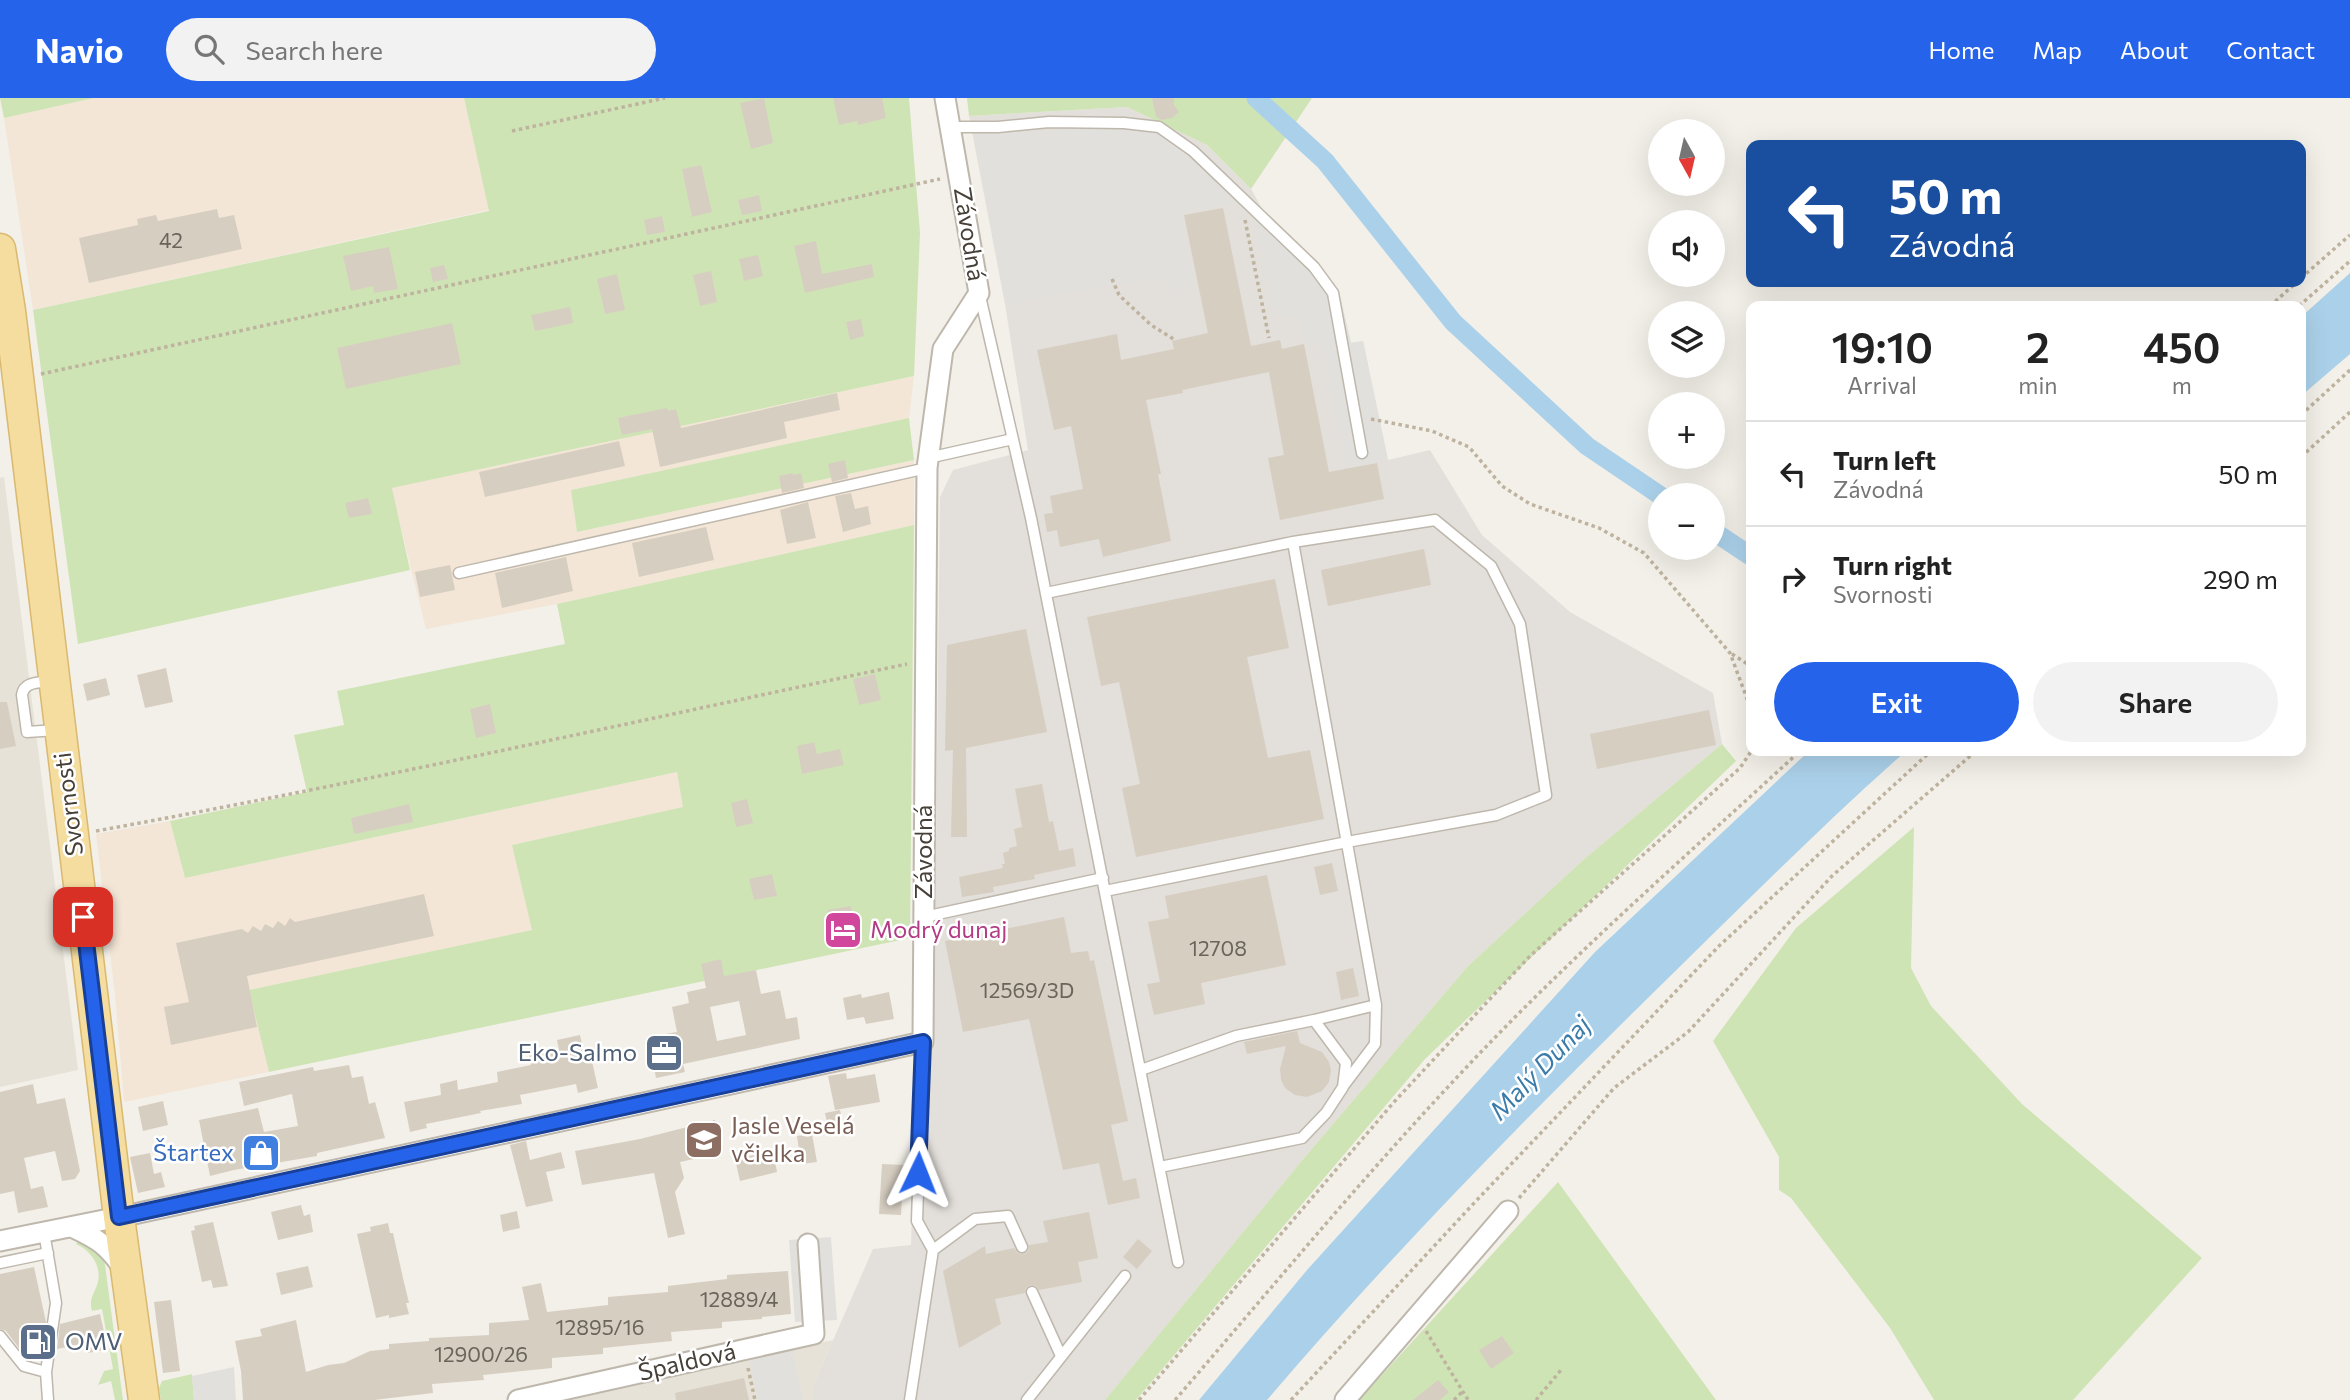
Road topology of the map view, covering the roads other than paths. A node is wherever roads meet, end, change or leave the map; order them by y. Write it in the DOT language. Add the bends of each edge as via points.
graph roads {
  1 [pos="945,98"];
  2 [pos="950,127"];
  3 [pos="0,249"];
  4 [pos="979,293"];
  5 [pos="1013,439"];
  6 [pos="1362,453"];
  7 [pos="928,463"];
  8 [pos="1293,542"];
  9 [pos="459,573"];
  10 [pos="1046,593"];
  11 [pos="1347,842"];
  12 [pos="1103,878"];
  13 [pos="1105,891"];
  14 [pos="924,917"];
  15 [pos="1376,1004"];
  16 [pos="1314,1020"];
  17 [pos="923,1042"];
  18 [pos="1141,1070"];
  19 [pos="1343,1087"];
  20 [pos="1160,1167"];
  21 [pos="1508,1211"];
  22 [pos="119,1217"];
  23 [pos="72,1227"];
  24 [pos="44,1232"];
  25 [pos="0,1241"];
  26 [pos="808,1244"];
  27 [pos="1022,1247"];
  28 [pos="933,1250"];
  29 [pos="48,1253"];
  30 [pos="1178,1262"];
  31 [pos="0,1264"];
  32 [pos="126,1272"];
  33 [pos="1125,1276"];
  34 [pos="1032,1292"];
  35 [pos="0,1336"];
  36 [pos="1061,1356"];
  37 [pos="46,1372"];
  38 [pos="48,1400"];
  39 [pos="145,1400"];
  40 [pos="518,1400"];
  41 [pos="910,1400"];
  42 [pos="1027,1400"];
  43 [pos="1345,1400"];
  1 -- 2 [label="street, Závodná"];
  2 -- 4 [label="street, Závodná"];
  2 -- 6 [label="lane" via="1124,122 1159,127 1193,151 1314,267 1333,293"];
  3 -- 22 [label="main road, Svornosti"];
  4 -- 5 [label="lane"];
  4 -- 7 [label="street, Závodná" via="943,349"];
  5 -- 7 [label="lane"];
  5 -- 10 [label="lane"];
  7 -- 9 [label="lane"];
  7 -- 14 [label="street, Závodná"];
  8 -- 10 [label="lane"];
  8 -- 11 [label="lane"];
  8 -- 11 [label="lane" via="1434,520 1491,566 1520,624 1546,795 1496,815"];
  10 -- 12 [label="lane"];
  11 -- 13 [label="lane"];
  11 -- 15 [label="lane"];
  12 -- 13 [label="lane"];
  12 -- 14 [label="lane"];
  13 -- 18 [label="lane"];
  14 -- 17 [label="street, Závodná"];
  15 -- 16 [label="lane"];
  15 -- 19 [label="lane" via="1375,1044"];
  16 -- 18 [label="lane" via="1236,1036"];
  16 -- 19 [label="lane" via="1346,1063"];
  17 -- 22 [label="street"];
  17 -- 28 [label="lane" via="917,1221"];
  18 -- 20 [label="lane"];
  19 -- 20 [label="lane" via="1302,1139"];
  20 -- 30 [label="lane"];
  21 -- 43 [label="street"];
  22 -- 23 [label="street"];
  22 -- 32 [label="main road, Svornosti"];
  23 -- 24 [label="street"];
  23 -- 32 [label="street" via="97,1239"];
  24 -- 25 [label="street"];
  24 -- 29 [label="lane"];
  26 -- 40 [label="street, Špaldová" via="814,1334"];
  27 -- 28 [label="lane" via="1008,1216 975,1219"];
  28 -- 41 [label="lane"];
  29 -- 31 [label="lane"];
  29 -- 37 [label="lane" via="56,1303"];
  32 -- 39 [label="main road, Svornosti"];
  33 -- 36 [label="lane"];
  34 -- 36 [label="lane"];
  35 -- 37 [label="lane" via="24,1366"];
  36 -- 42 [label="lane"];
  37 -- 38 [label="lane"];
}
